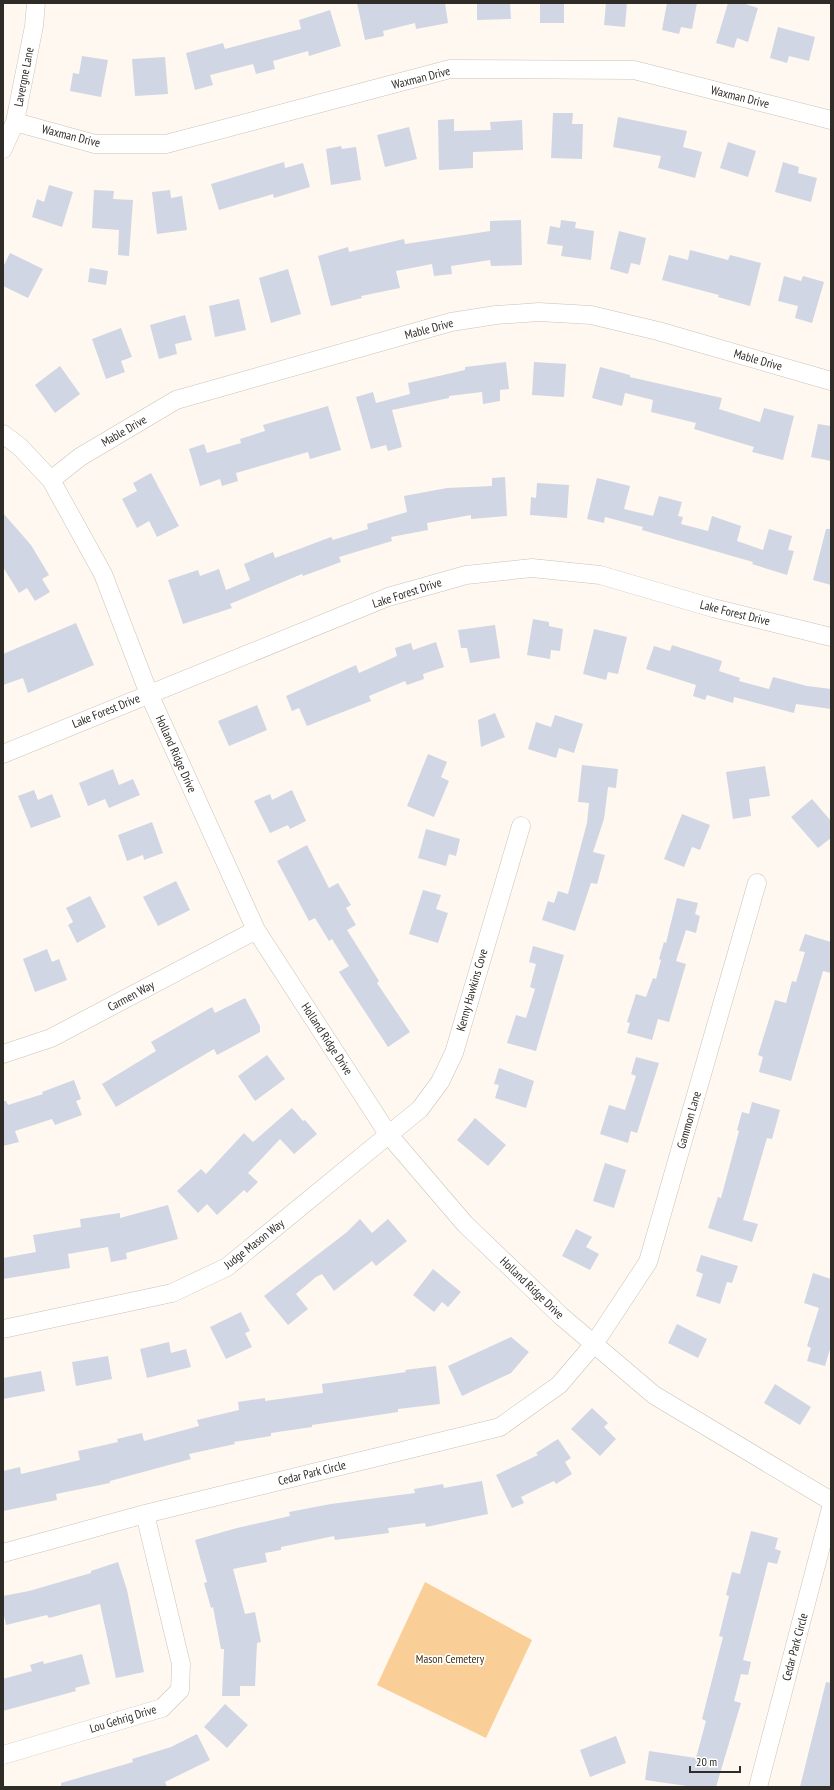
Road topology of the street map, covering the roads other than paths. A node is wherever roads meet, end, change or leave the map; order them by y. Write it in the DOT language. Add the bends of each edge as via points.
graph roads {
  1 [pos="36,3"];
  2 [pos="831,120"];
  3 [pos="15,122"];
  4 [pos="3,149"];
  5 [pos="831,381"];
  6 [pos="3,434"];
  7 [pos="51,480"];
  8 [pos="831,637"];
  9 [pos="149,694"];
  10 [pos="3,754"];
  11 [pos="521,826"];
  12 [pos="757,883"];
  13 [pos="256,930"];
  14 [pos="3,1054"];
  15 [pos="388,1134"];
  16 [pos="3,1330"];
  17 [pos="594,1344"];
  18 [pos="831,1501"];
  19 [pos="831,1508"];
  20 [pos="145,1514"];
  21 [pos="3,1553"];
  22 [pos="3,1755"];
  23 [pos="758,1787"];
  1 -- 3 [label="street, Lavergne Lane" via="34,26"];
  2 -- 3 [label="street, Waxman Drive" via="634,70 450,69 166,144 95,144"];
  3 -- 4 [label="street, Lavergne Lane"];
  5 -- 7 [label="street, Mable Drive" via="658,331 591,315 539,312 496,315 451,322 176,400 80,457"];
  6 -- 7 [label="street, Holland Ridge Drive" via="20,447"];
  7 -- 9 [label="street, Holland Ridge Drive" via="103,574"];
  8 -- 9 [label="street, Lake Forest Drive" via="713,608 600,575 532,568 466,574 388,597"];
  9 -- 10 [label="street, Lake Forest Drive"];
  9 -- 13 [label="street, Holland Ridge Drive"];
  11 -- 15 [label="street, Kenny Hawkins Cove" via="454,1053 440,1082 420,1109"];
  12 -- 17 [label="street, Gammon Lane" via="648,1262"];
  13 -- 14 [label="street, Carmen Way" via="51,1038"];
  13 -- 15 [label="street, Holland Ridge Drive"];
  15 -- 16 [label="street, Judge Mason Way" via="227,1267 172,1293"];
  15 -- 17 [label="street, Holland Ridge Drive" via="465,1224"];
  17 -- 18 [label="street, Holland Ridge Drive" via="654,1395"];
  17 -- 20 [label="street, Cedar Park Circle" via="559,1385 500,1427"];
  19 -- 23 [label="street, Cedar Park Circle"];
  20 -- 21 [label="street, Cedar Park Circle"];
  20 -- 22 [label="street, Lou Gehrig Drive" via="181,1664 180,1690 162,1708"];
}
